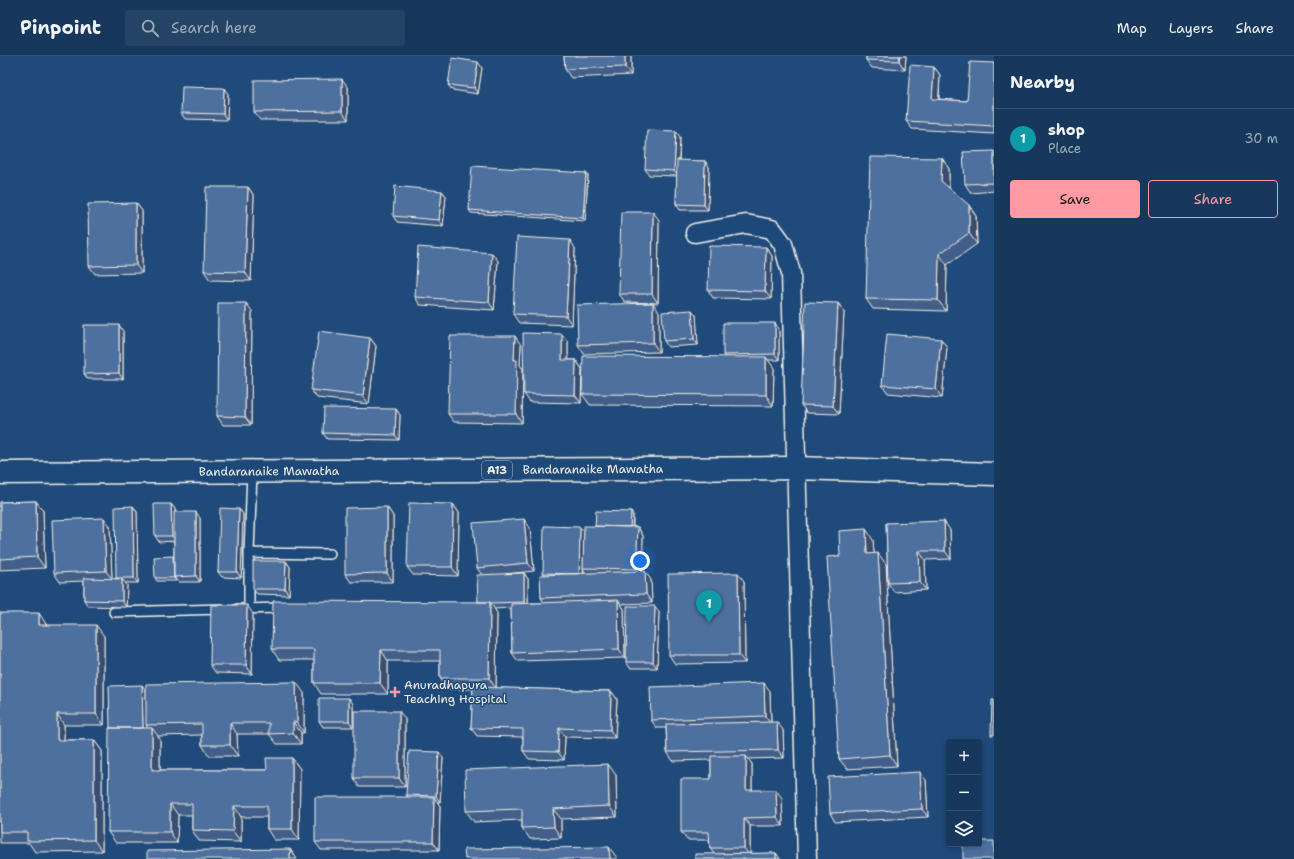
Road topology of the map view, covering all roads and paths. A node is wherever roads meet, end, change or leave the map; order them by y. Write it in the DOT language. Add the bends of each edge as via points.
graph roads {
  1 [pos="695,233"];
  2 [pos="795,468"];
  3 [pos="252,472"];
  4 [pos="0,473"];
  5 [pos="994,474"];
  6 [pos="249,553"];
  7 [pos="330,554"];
  8 [pos="296,608"];
  9 [pos="249,609"];
  10 [pos="114,612"];
  11 [pos="807,859"];
  1 -- 2 [label="street" via="746,224 772,229 783,244 791,273"];
  2 -- 3 [label="highway, Bandaranaike Mawatha / A13"];
  2 -- 5 [label="highway, Bandaranaike Mawatha / A13"];
  2 -- 11 [label="street"];
  3 -- 4 [label="highway, Bandaranaike Mawatha / A13"];
  3 -- 6 [label="lane"];
  6 -- 7 [label="lane"];
  6 -- 9 [label="lane"];
  8 -- 9 [label="lane"];
  9 -- 10 [label="lane"];
}
